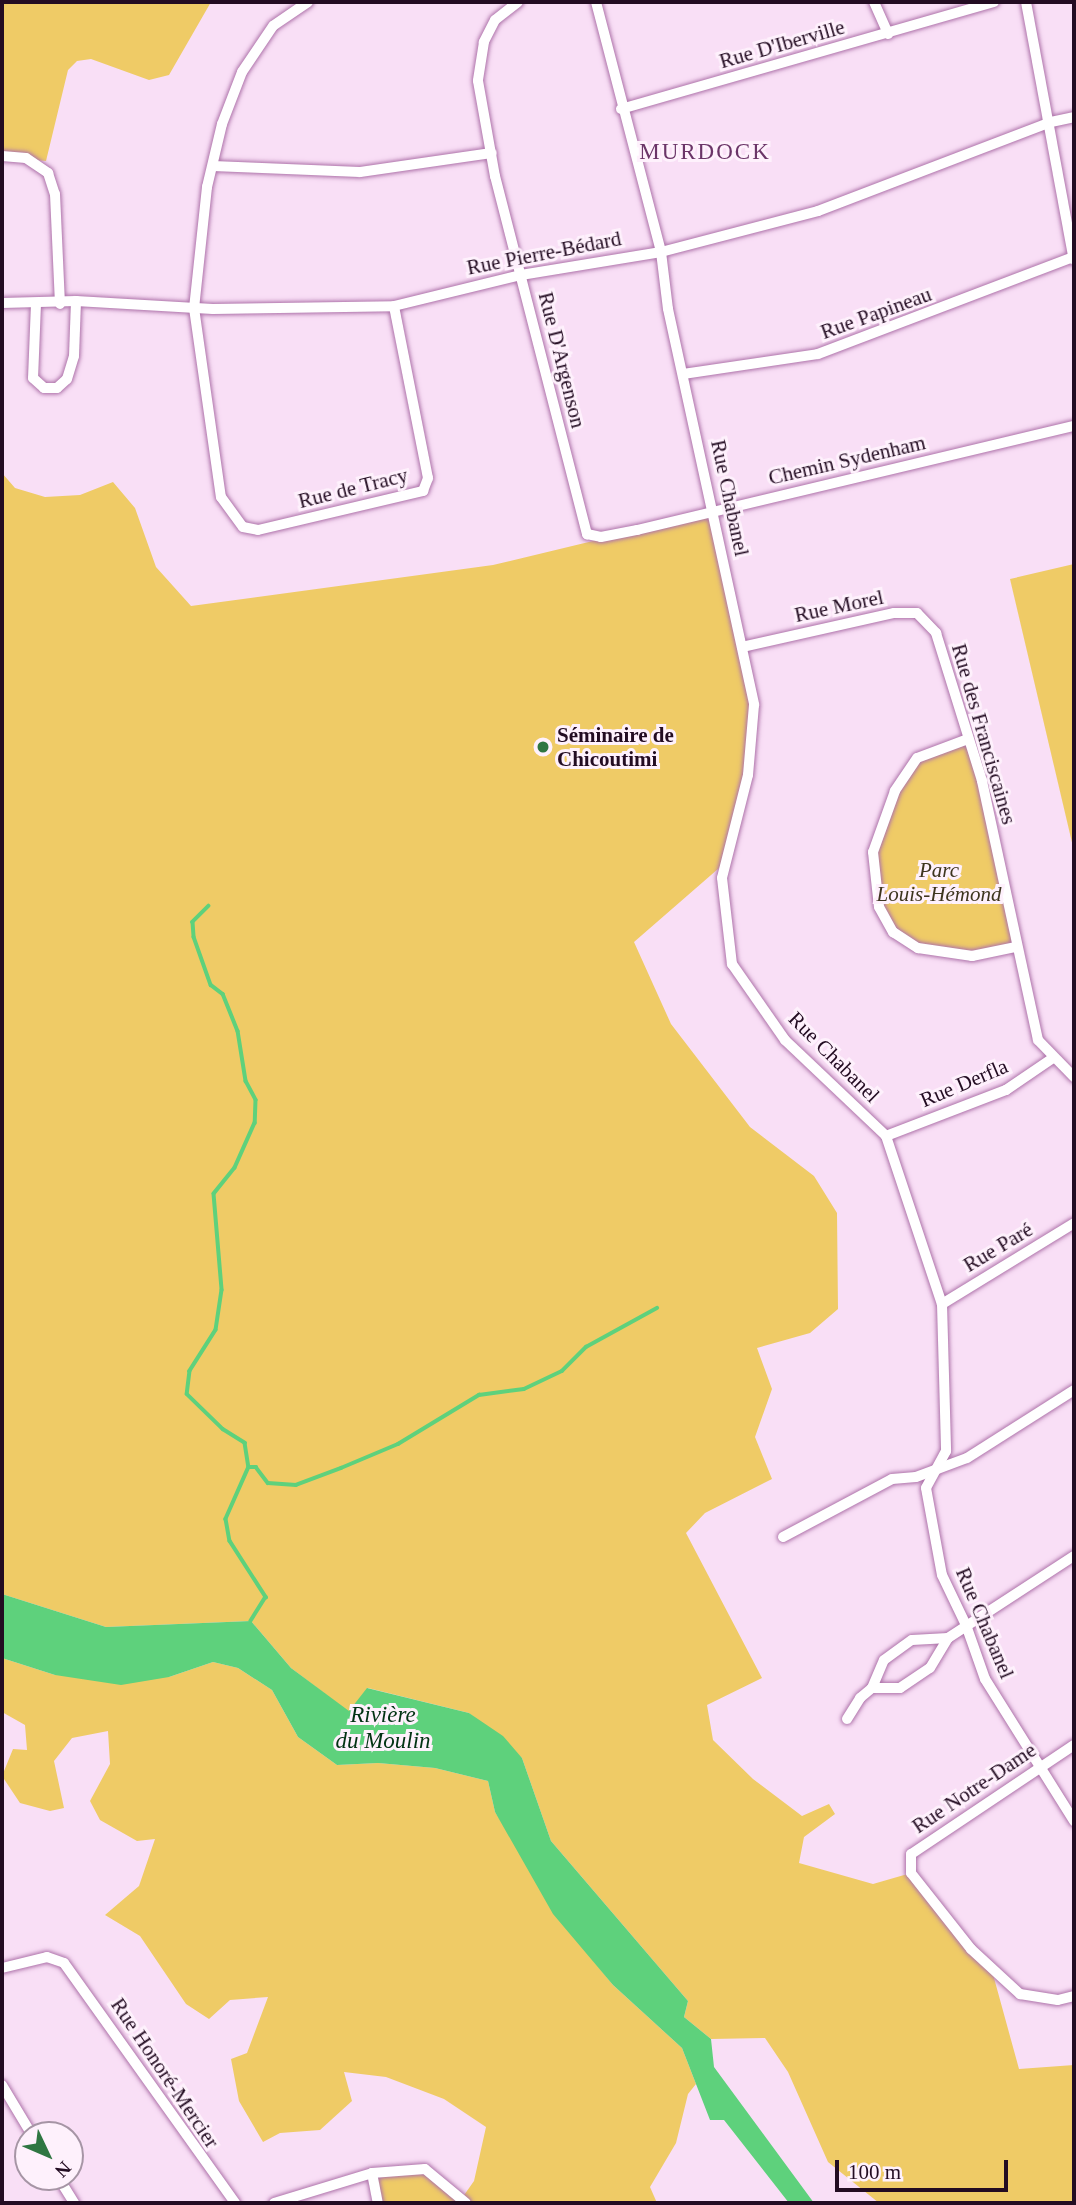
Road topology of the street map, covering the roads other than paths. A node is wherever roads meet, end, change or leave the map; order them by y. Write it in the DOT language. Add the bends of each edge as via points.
graph roads {
  1 [pos="308,2"];
  2 [pos="518,2"];
  3 [pos="596,2"];
  4 [pos="874,2"];
  5 [pos="993,2"];
  6 [pos="1026,2"];
  7 [pos="888,34"];
  8 [pos="621,109"];
  9 [pos="1074,117"];
  10 [pos="1051,122"];
  11 [pos="492,153"];
  12 [pos="2,156"];
  13 [pos="212,166"];
  14 [pos="661,251"];
  15 [pos="1074,258"];
  16 [pos="521,275"];
  17 [pos="76,301"];
  18 [pos="2,303"];
  19 [pos="36,304"];
  20 [pos="60,304"];
  21 [pos="394,306"];
  22 [pos="194,309"];
  23 [pos="683,374"];
  24 [pos="1074,426"];
  25 [pos="713,512"];
  26 [pos="587,534"];
  27 [pos="936,633"];
  28 [pos="742,647"];
  29 [pos="968,739"];
  30 [pos="1016,947"];
  31 [pos="1053,1058"];
  32 [pos="1074,1077"];
  33 [pos="886,1136"];
  34 [pos="1074,1223"];
  35 [pos="942,1304"];
  36 [pos="1074,1390"];
  37 [pos="938,1468"];
  38 [pos="783,1537"];
  39 [pos="1074,1556"];
  40 [pos="967,1625"];
  41 [pos="948,1638"];
  42 [pos="872,1688"];
  43 [pos="847,1719"];
  44 [pos="1074,1745"];
  45 [pos="1038,1768"];
  46 [pos="1074,1821"];
  47 [pos="2,1968"];
  48 [pos="1074,1996"];
  49 [pos="3,2090"];
  50 [pos="23,2121"];
  51 [pos="372,2173"];
  52 [pos="235,2203"];
  53 [pos="274,2203"];
  54 [pos="378,2203"];
  55 [pos="467,2203"];
  1 -- 13 [label="street" via="273,26 242,72"];
  2 -- 11 [label="street, Rue D'Argenson" via="495,20 484,42 478,81"];
  3 -- 8 [label="street, Rue Chabanel"];
  4 -- 7 [label="street"];
  5 -- 7 [label="street, Rue D'Iberville"];
  6 -- 10 [label="street"];
  7 -- 8 [label="street, Rue D'Iberville"];
  8 -- 14 [label="street, Rue Chabanel"];
  9 -- 10 [label="street, Rue Pierre-Bédard"];
  10 -- 14 [label="street, Rue Pierre-Bédard" via="818,212"];
  10 -- 15 [label="street"];
  11 -- 13 [label="street" via="360,172"];
  11 -- 16 [label="street, Rue D'Argenson"];
  12 -- 20 [label="street" via="26,158 48,173 55,194"];
  13 -- 22 [label="street"];
  14 -- 16 [label="street, Rue Pierre-Bédard"];
  14 -- 23 [label="street, Rue Chabanel"];
  15 -- 23 [label="street, Rue Papineau" via="818,354"];
  16 -- 21 [label="street, Rue Pierre-Bédard"];
  16 -- 26 [label="street, Rue D'Argenson"];
  17 -- 19 [label="street" via="74,356 67,379 57,388 44,388 33,378"];
  17 -- 20 [label="street, Rue Pierre-Bédard"];
  17 -- 22 [label="street, Rue Pierre-Bédard"];
  18 -- 19 [label="street, Rue Pierre-Bédard"];
  19 -- 20 [label="street, Rue Pierre-Bédard"];
  21 -- 22 [label="street, Rue Pierre-Bédard"];
  21 -- 22 [label="street, Rue de Tracy" via="428,478 422,491 258,530 243,527 221,497"];
  23 -- 25 [label="street, Rue Chabanel"];
  24 -- 25 [label="street, Chemin Sydenham"];
  25 -- 26 [label="street, Chemin Sydenham" via="601,537"];
  25 -- 28 [label="street, Rue Chabanel"];
  27 -- 28 [label="street, Rue Morel" via="917,612 894,613"];
  27 -- 29 [label="street, Rue des Franciscaines"];
  28 -- 33 [label="street, Rue Chabanel" via="754,705 748,775 722,878 732,964 785,1040"];
  29 -- 30 [label="street, Rue des Franciscaines" via="982,781"];
  29 -- 30 [label="street" via="917,758 895,791 873,852 879,907 892,932 918,948 972,956"];
  30 -- 31 [label="street, Rue des Franciscaines" via="1038,1040"];
  31 -- 32 [label="street, Rue des Franciscaines"];
  31 -- 33 [label="street, Rue Derfla" via="1006,1090"];
  33 -- 35 [label="street, Rue Chabanel"];
  34 -- 35 [label="street, Rue Paré"];
  35 -- 37 [label="street, Rue Chabanel" via="946,1451"];
  36 -- 37 [label="street" via="967,1458"];
  37 -- 38 [label="street" via="916,1477 892,1479"];
  37 -- 40 [label="street, Rue Chabanel" via="926,1488 928,1514 942,1575"];
  39 -- 40 [label="street"];
  40 -- 41 [label="street"];
  40 -- 45 [label="street, Rue Chabanel" via="985,1679"];
  41 -- 42 [label="street" via="930,1668 920,1675 900,1688"];
  41 -- 42 [label="street" via="912,1640 884,1660"];
  42 -- 43 [label="street"];
  44 -- 45 [label="street, Rue Notre-Dame"];
  45 -- 46 [label="street, Rue Chabanel"];
  45 -- 48 [label="street, Rue Notre-Dame" via="911,1854 911,1873 971,1949 1020,1994 1058,2000"];
  47 -- 52 [label="street, Rue Honoré-Mercier" via="47,1957 64,1963"];
  49 -- 50 [label="street"];
  51 -- 53 [label="street"];
  51 -- 54 [label="street"];
  51 -- 55 [label="street" via="425,2169"];
}
